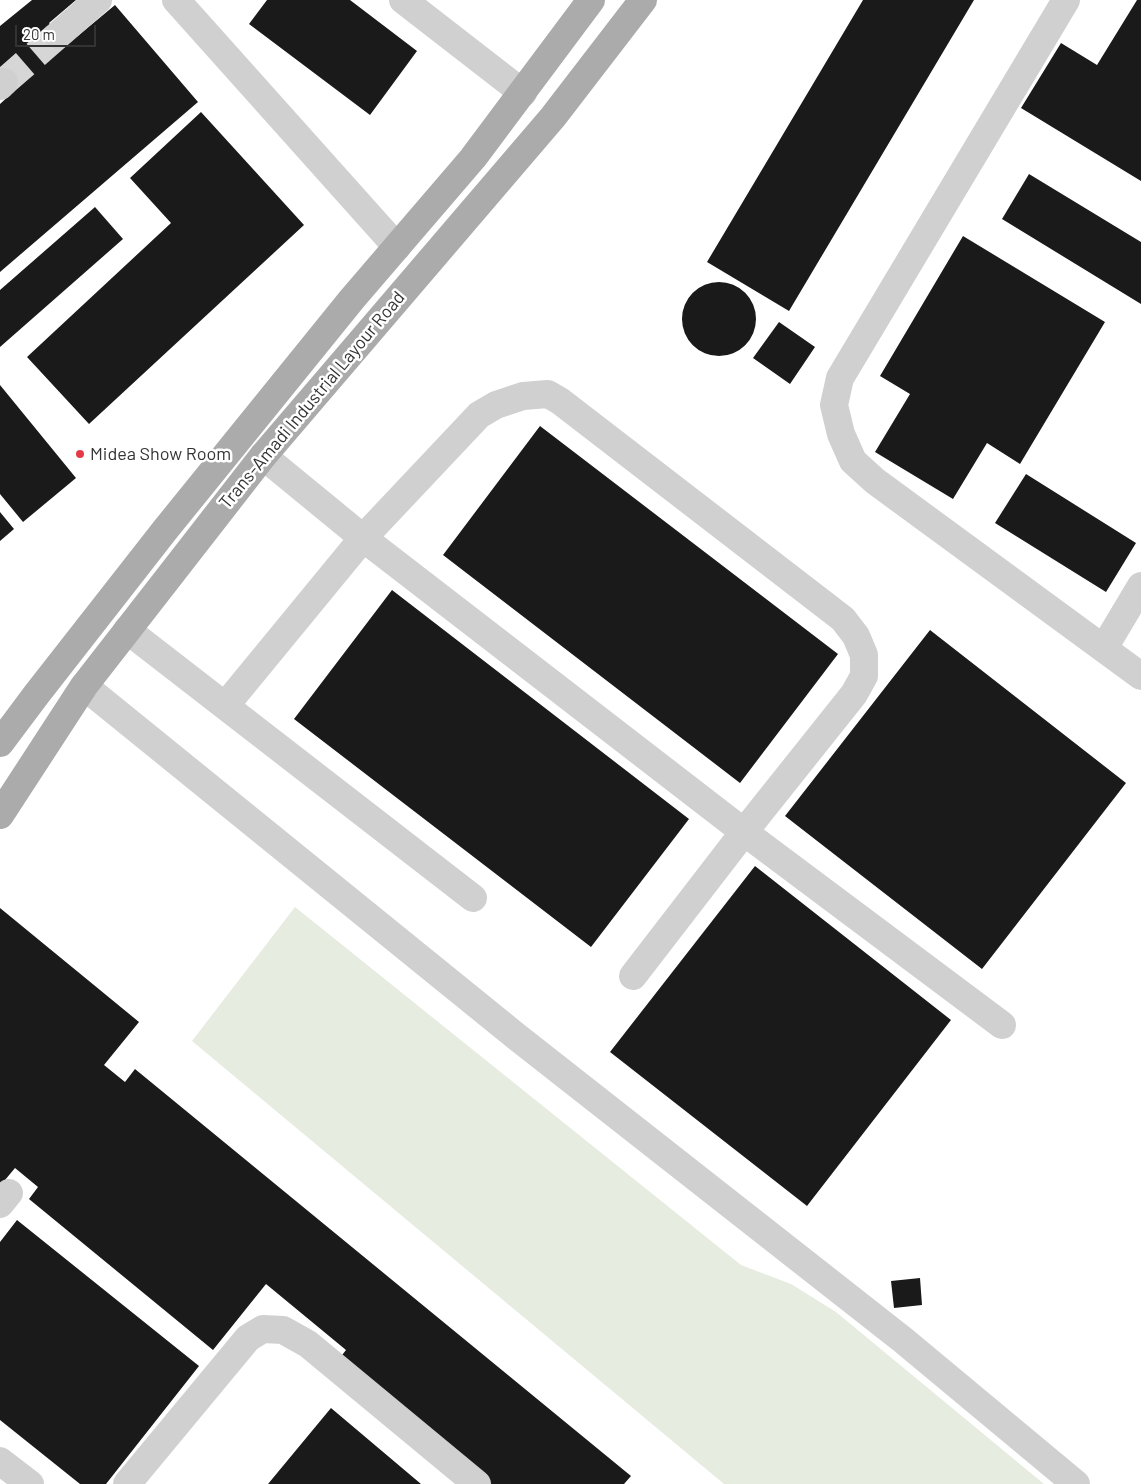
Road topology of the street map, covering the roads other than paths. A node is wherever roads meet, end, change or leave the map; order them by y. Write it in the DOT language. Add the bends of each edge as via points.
graph roads {
  1 [pos="98,0"];
  2 [pos="176,0"];
  3 [pos="403,0"];
  4 [pos="591,0"];
  5 [pos="643,0"];
  6 [pos="1066,0"];
  7 [pos="58,35"];
  8 [pos="523,92"];
  9 [pos="397,247"];
  10 [pos="263,456"];
  11 [pos="362,538"];
  12 [pos="1141,586"];
  13 [pos="127,630"];
  14 [pos="1104,648"];
  15 [pos="1141,676"];
  16 [pos="84,686"];
  17 [pos="225,706"];
  18 [pos="0,743"];
  19 [pos="0,815"];
  20 [pos="744,832"];
  21 [pos="473,898"];
  22 [pos="633,976"];
  23 [pos="1002,1025"];
  24 [pos="0,1461"];
  25 [pos="30,1484"];
  26 [pos="127,1484"];
  27 [pos="477,1484"];
  28 [pos="1076,1484"];
  1 -- 7 [label="street"];
  2 -- 9 [label="street"];
  3 -- 8 [label="street"];
  4 -- 8 [label="main road, Trans-Amadi Industrial Layour Road"];
  5 -- 10 [label="main road, Trans-Amadi Industrial Layour Road" via="553,117"];
  6 -- 14 [label="street" via="840,378 834,405 841,434 853,461 875,481"];
  8 -- 9 [label="main road, Trans-Amadi Industrial Layour Road" via="473,158"];
  9 -- 18 [label="main road, Trans-Amadi Industrial Layour Road" via="171,522"];
  10 -- 11 [label="street"];
  10 -- 13 [label="main road, Trans-Amadi Industrial Layour Road"];
  11 -- 17 [label="street"];
  11 -- 20 [label="street"];
  11 -- 20 [label="street" via="479,415 523,396 548,394 560,401 843,619 856,636 864,656 864,676 854,694"];
  12 -- 14 [label="street"];
  13 -- 16 [label="main road, Trans-Amadi Industrial Layour Road"];
  13 -- 17 [label="street"];
  14 -- 15 [label="street"];
  16 -- 19 [label="main road, Trans-Amadi Industrial Layour Road"];
  16 -- 28 [label="street" via="524,1043 903,1340"];
  17 -- 21 [label="street"];
  20 -- 22 [label="street"];
  20 -- 23 [label="street"];
  24 -- 25 [label="street"];
  26 -- 27 [label="street" via="248,1338 263,1329 284,1330 308,1344"];
}
